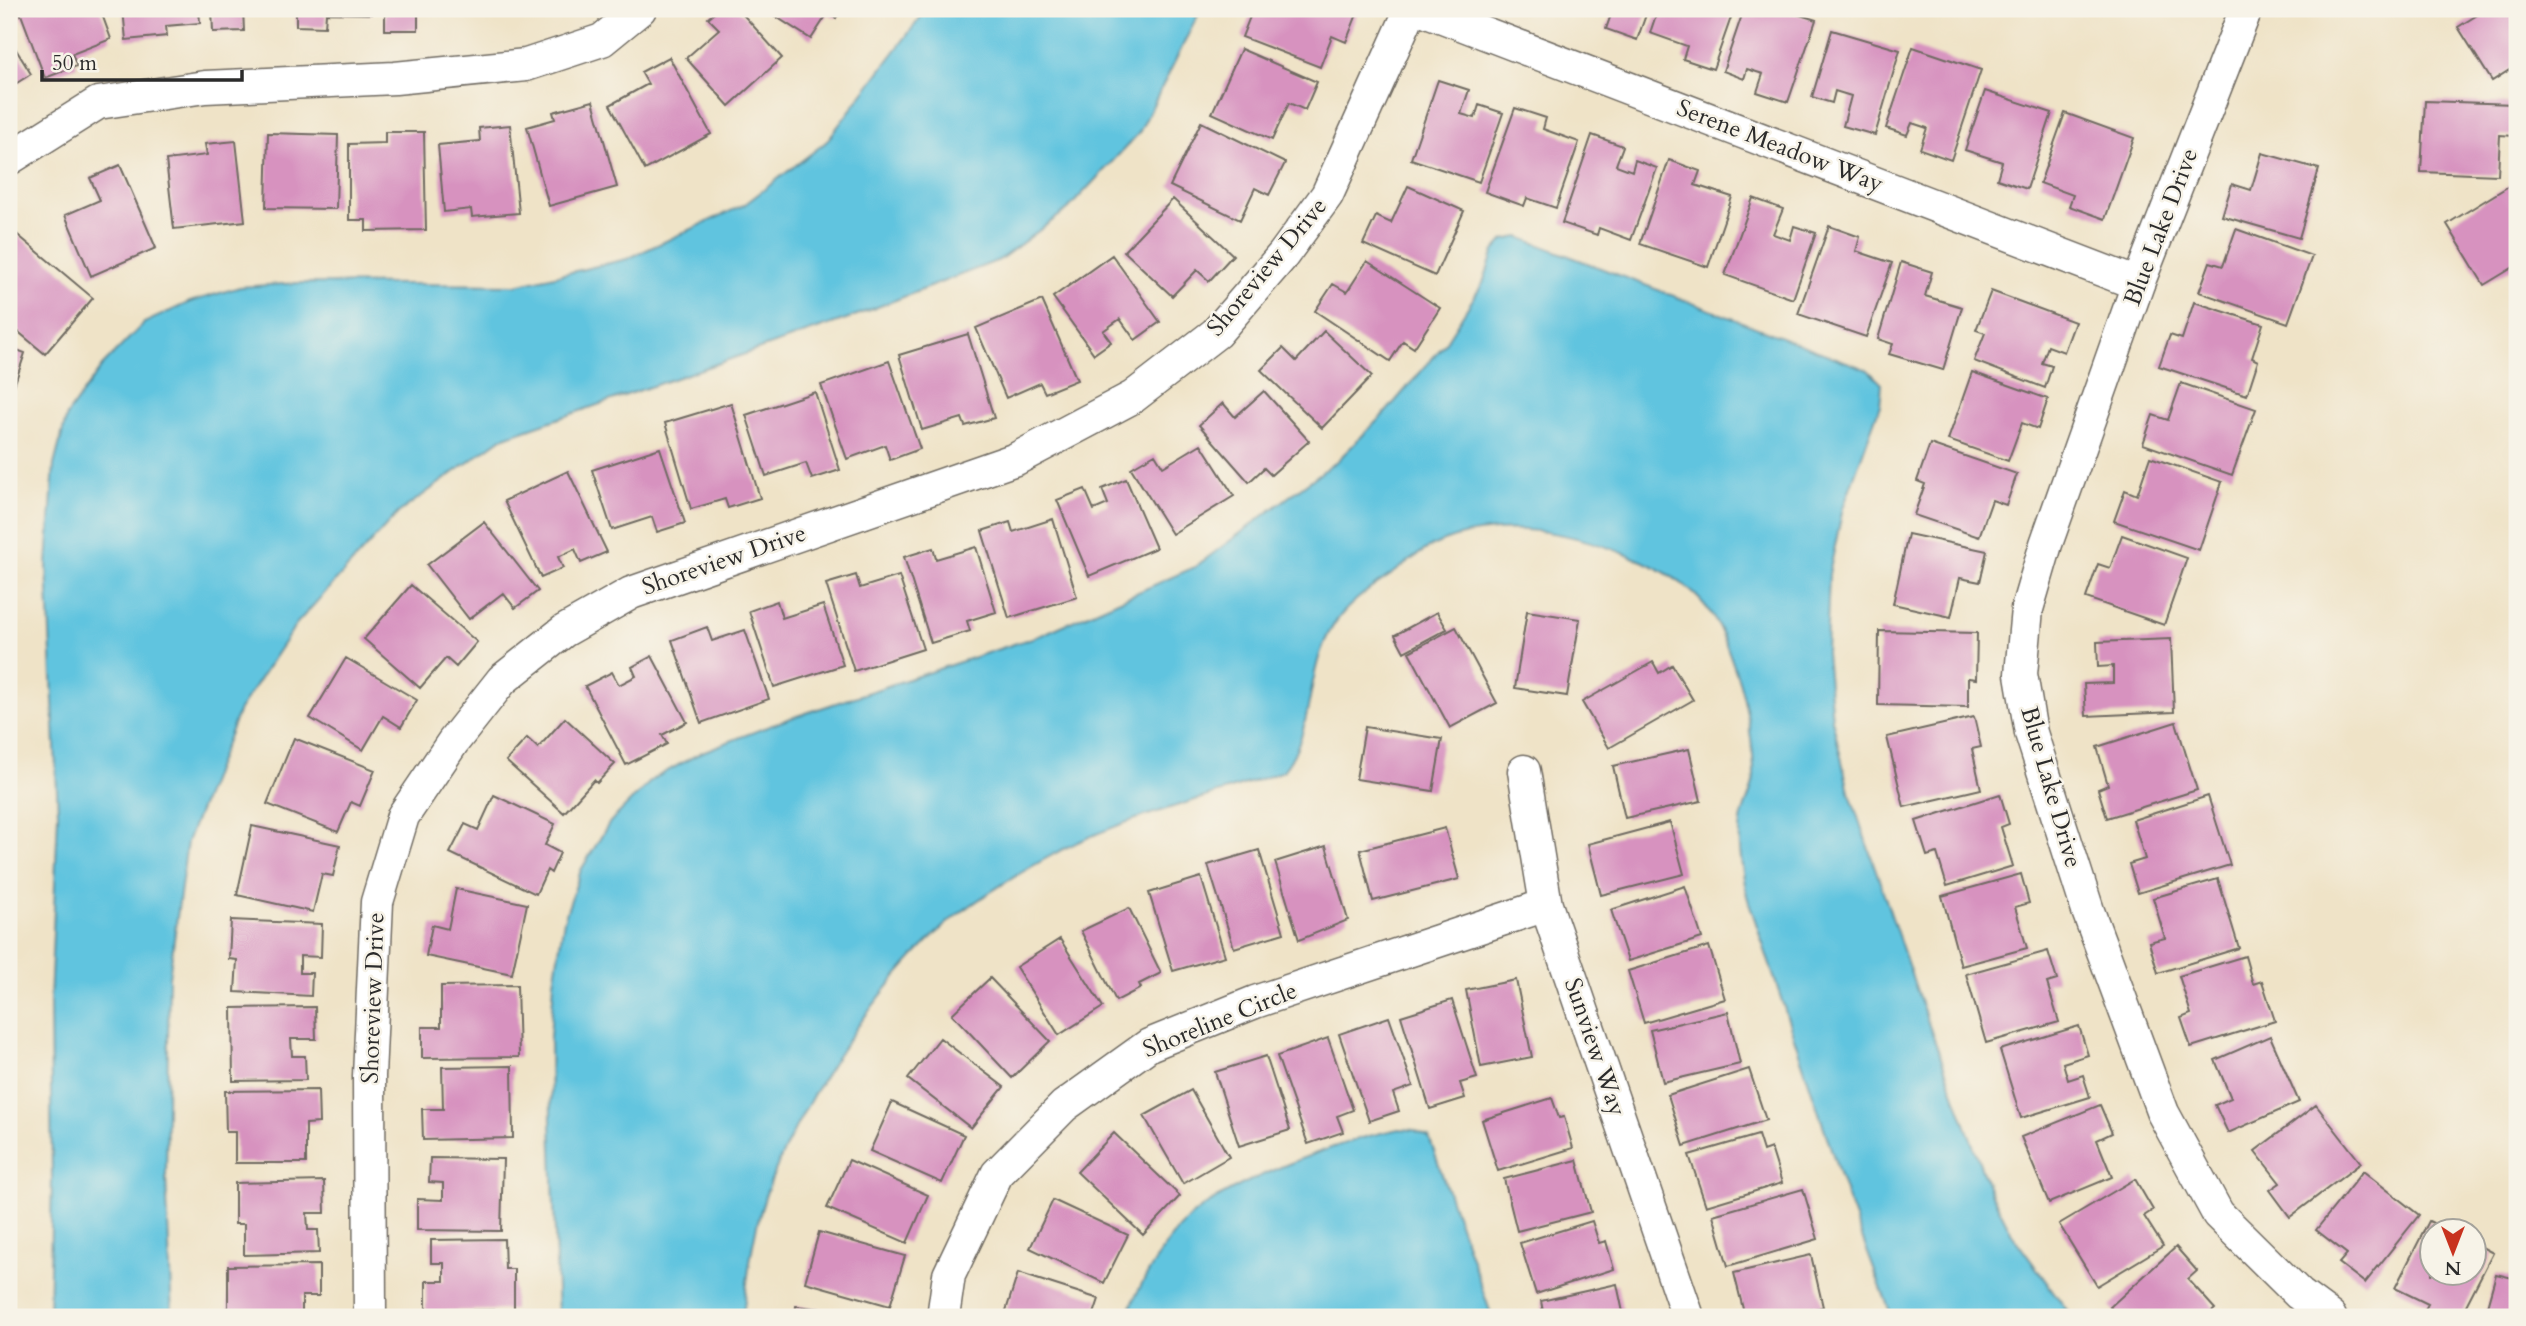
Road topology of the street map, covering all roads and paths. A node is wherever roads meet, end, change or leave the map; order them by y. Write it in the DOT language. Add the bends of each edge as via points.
graph roads {
  1 [pos="640,9"];
  2 [pos="1411,9"];
  3 [pos="1422,9"];
  4 [pos="2246,9"];
  5 [pos="9,159"];
  6 [pos="2138,284"];
  7 [pos="1524,772"];
  8 [pos="1546,905"];
  9 [pos="370,1317"];
  10 [pos="943,1317"];
  11 [pos="1688,1317"];
  12 [pos="2330,1317"];
  1 -- 5 [label="street" via="602,40 526,65 395,78 205,87 98,103"];
  2 -- 9 [label="street, Shoreview Drive" via="1327,195 1216,333 1133,397 1016,459 631,593 564,631 502,680 403,816 377,902 369,1076"];
  3 -- 6 [label="street, Serene Meadow Way"];
  4 -- 6 [label="street, Blue Lake Drive"];
  6 -- 12 [label="street, Blue Lake Drive" via="2027,609 2021,674 2031,733 2088,911 2163,1113 2218,1214 2299,1294"];
  7 -- 8 [label="street, Sunview Way"];
  8 -- 10 [label="street, Shoreline Circle" via="1255,1002 1149,1045 1064,1105 997,1174 949,1275"];
  8 -- 11 [label="street, Sunview Way"];
}
